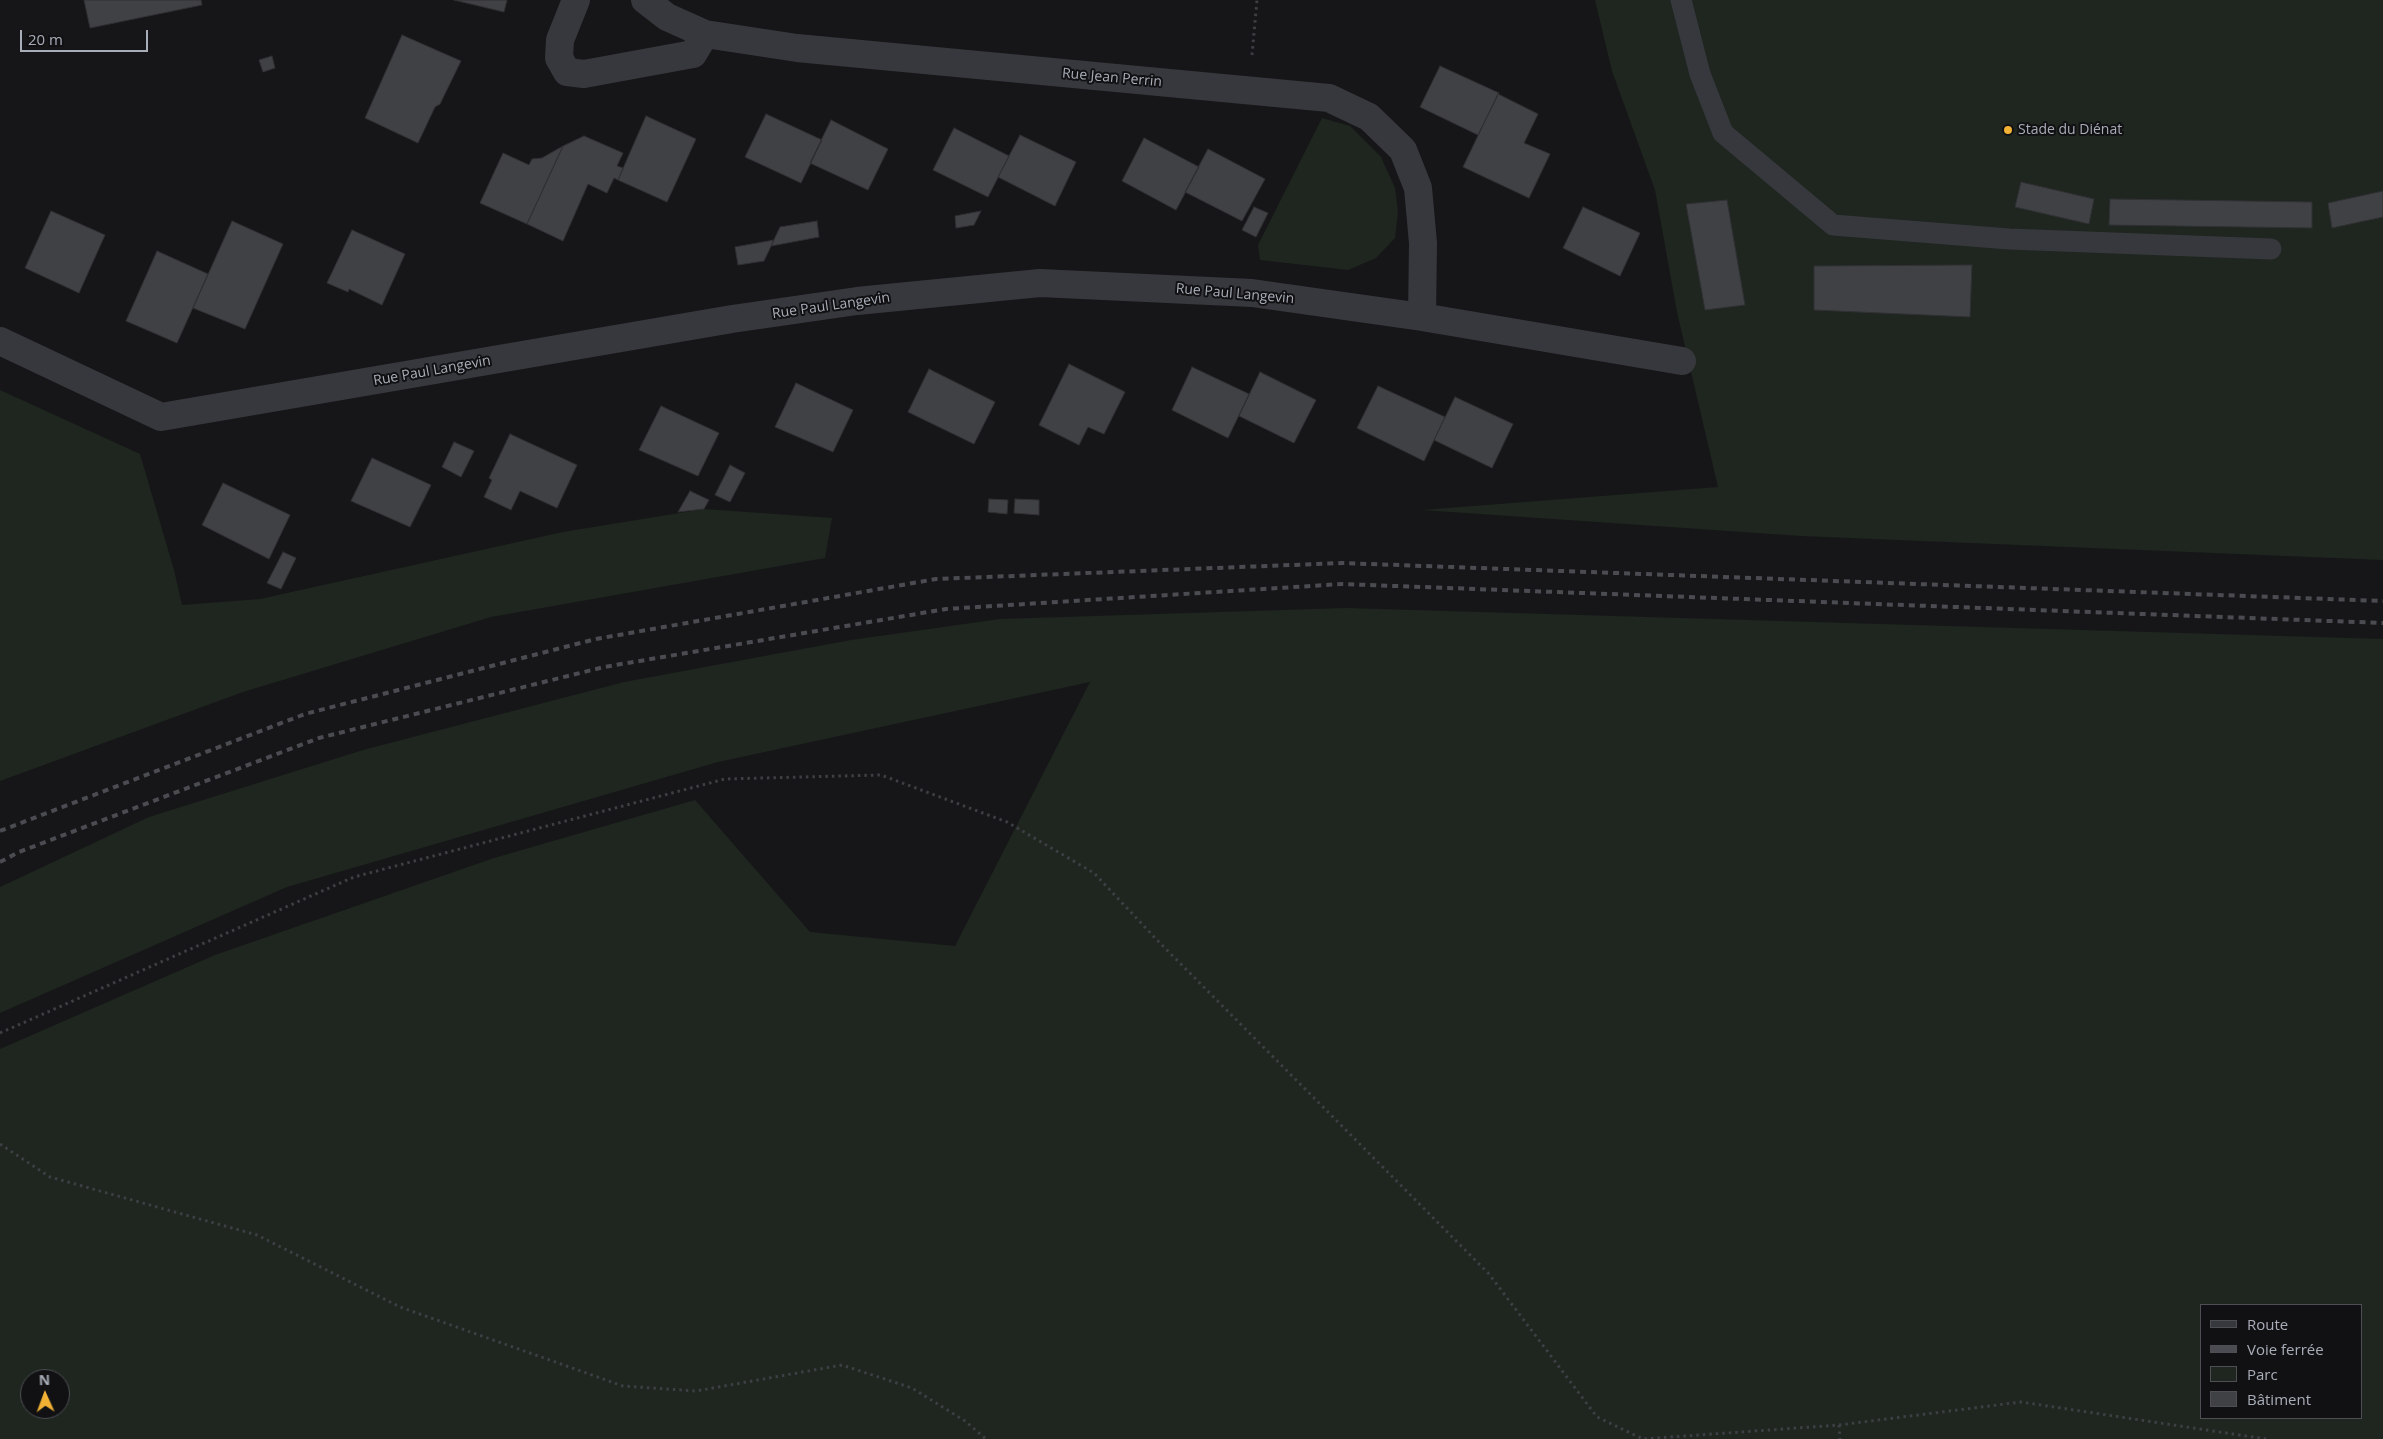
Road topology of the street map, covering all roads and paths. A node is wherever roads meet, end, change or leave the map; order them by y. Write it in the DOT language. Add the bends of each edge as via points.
graph roads {
  1 [pos="576,0"];
  2 [pos="645,0"];
  3 [pos="1257,0"];
  4 [pos="1681,0"];
  5 [pos="705,34"];
  6 [pos="1250,90"];
  7 [pos="2271,249"];
  8 [pos="1422,317"];
  9 [pos="0,341"];
  10 [pos="1682,362"];
  11 [pos="0,1033"];
  12 [pos="0,1144"];
  13 [pos="1839,1425"];
  14 [pos="986,1439"];
  15 [pos="1840,1439"];
  16 [pos="2266,1439"];
  1 -- 5 [label="street" via="560,40 559,58 567,72 584,74 693,54"];
  2 -- 5 [label="street, Rue Jean Perrin" via="667,17"];
  3 -- 6 [label="path"];
  4 -- 7 [label="lane" via="1700,74 1723,134 1833,225 2009,238"];
  5 -- 6 [label="street, Rue Jean Perrin" via="797,48"];
  6 -- 8 [label="street, Rue Jean Perrin" via="1329,98 1369,117 1403,150 1418,188 1423,243"];
  8 -- 9 [label="street, Rue Paul Langevin" via="1252,293 1040,283 857,301 742,318 160,417"];
  8 -- 10 [label="street, Rue Paul Langevin"];
  11 -- 13 [label="path" via="354,877 725,779 881,775 1007,822 1094,873 1489,1274 1597,1417 1643,1439"];
  12 -- 14 [label="path" via="50,1177 256,1235 400,1307 623,1386 696,1391 842,1365 912,1388 965,1421"];
  13 -- 15 [label="path"];
  13 -- 16 [label="path" via="2021,1402"];
}
